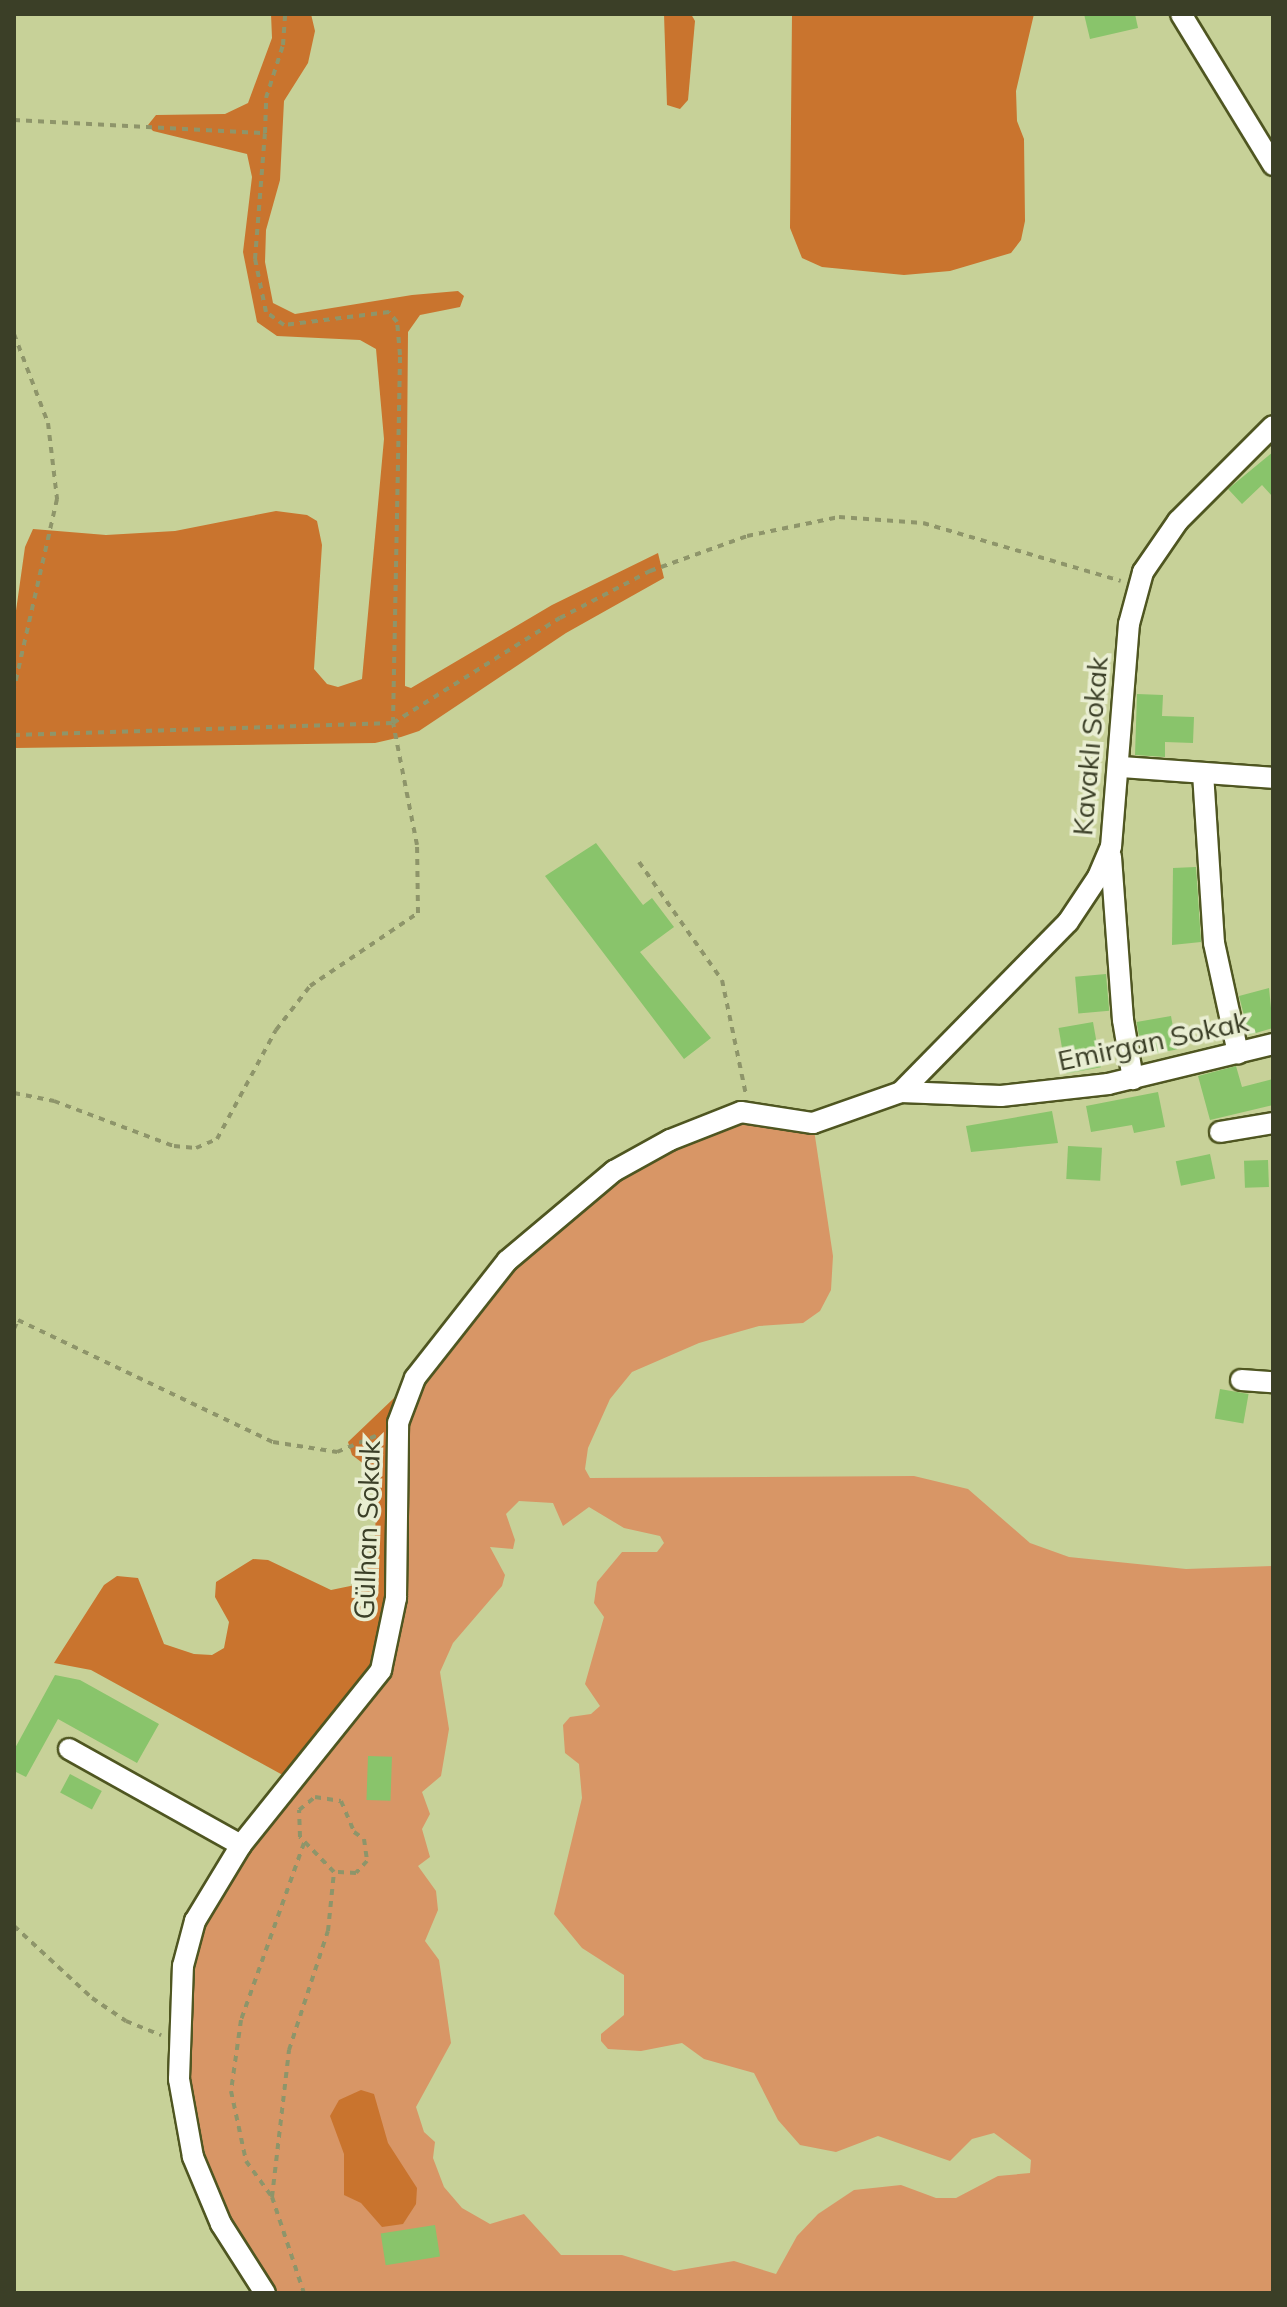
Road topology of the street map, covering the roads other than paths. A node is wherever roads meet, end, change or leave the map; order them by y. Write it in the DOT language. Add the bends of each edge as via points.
graph roads {
  1 [pos="1181,14"];
  2 [pos="1273,165"];
  3 [pos="1273,426"];
  4 [pos="1121,767"];
  5 [pos="1203,773"];
  6 [pos="1273,778"];
  7 [pos="1111,847"];
  8 [pos="1273,1044"];
  9 [pos="1238,1053"];
  10 [pos="1133,1079"];
  11 [pos="901,1092"];
  12 [pos="1273,1123"];
  13 [pos="1220,1132"];
  14 [pos="1241,1380"];
  15 [pos="1273,1382"];
  16 [pos="69,1749"];
  17 [pos="241,1845"];
  18 [pos="265,2293"];
  1 -- 2 [label="street"];
  3 -- 4 [label="street, Kavaklı Sokak" via="1178,521 1137,586 1127,652"];
  4 -- 5 [label="street"];
  4 -- 7 [label="street, Kavaklı Sokak"];
  5 -- 6 [label="street"];
  5 -- 9 [label="street" via="1214,943"];
  7 -- 10 [label="street" via="1123,1020"];
  7 -- 11 [label="street, Kavaklı Sokak" via="1068,922"];
  8 -- 9 [label="street, Emirgan Sokak"];
  9 -- 10 [label="street, Emirgan Sokak"];
  10 -- 11 [label="street, Emirgan Sokak" via="1001,1096"];
  11 -- 17 [label="street, Gülhan Sokak" via="813,1123 749,1111 712,1120 641,1155 541,1228 441,1341 409,1390 398,1423 397,1584 381,1670"];
  12 -- 13 [label="street"];
  14 -- 15 [label="street"];
  16 -- 17 [label="street"];
  17 -- 18 [label="street, Gülhan Sokak" via="210,1892 188,1944 178,2042 182,2113 193,2157 221,2224"];
}
